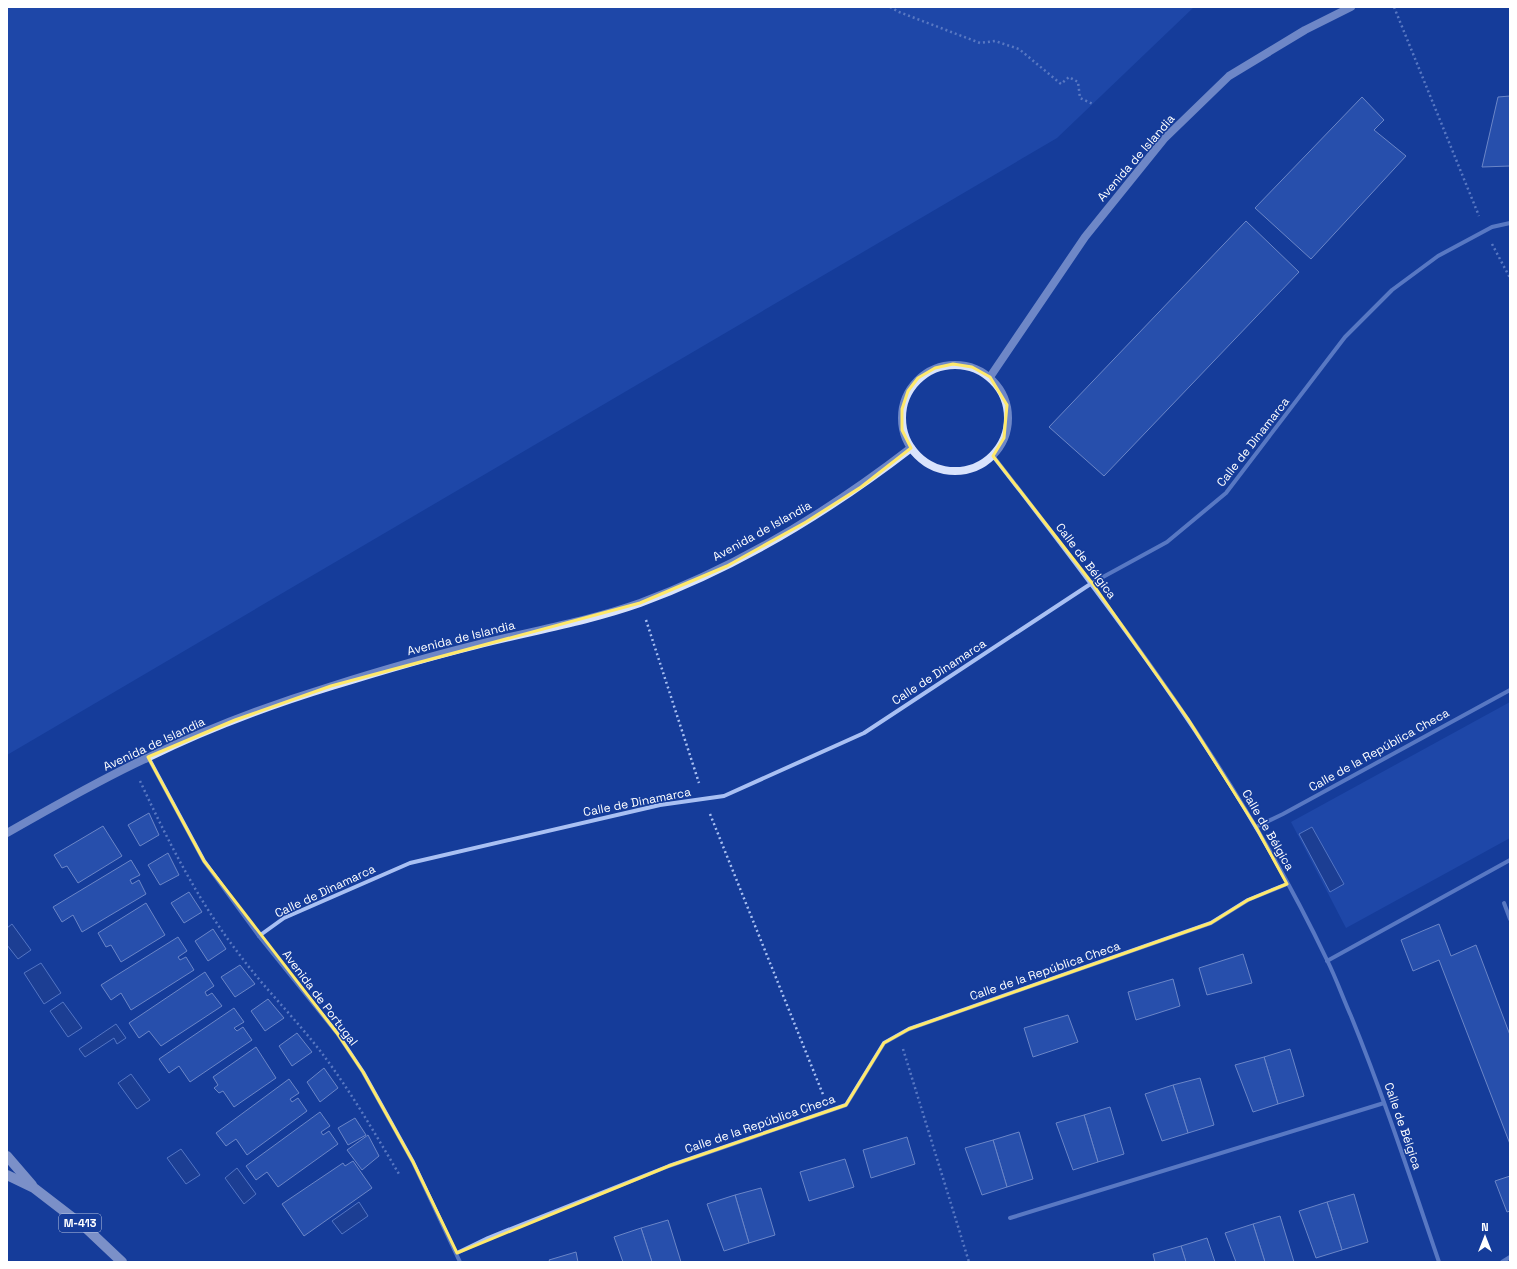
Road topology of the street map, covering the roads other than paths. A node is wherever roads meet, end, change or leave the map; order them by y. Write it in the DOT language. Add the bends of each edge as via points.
graph roads {
  1 [pos="1351,7"];
  2 [pos="1510,223"];
  3 [pos="990,377"];
  4 [pos="911,448"];
  5 [pos="992,456"];
  6 [pos="1092,583"];
  7 [pos="1510,690"];
  8 [pos="148,757"];
  9 [pos="1256,827"];
  10 [pos="7,834"];
  11 [pos="1510,860"];
  12 [pos="1287,884"];
  13 [pos="1504,903"];
  14 [pos="1510,919"];
  15 [pos="260,936"];
  16 [pos="1328,961"];
  17 [pos="1384,1103"];
  18 [pos="7,1156"];
  19 [pos="7,1175"];
  20 [pos="34,1188"];
  21 [pos="1010,1218"];
  22 [pos="457,1253"];
  23 [pos="1510,1257"];
  24 [pos="122,1262"];
  25 [pos="460,1262"];
  26 [pos="1439,1262"];
  27 [pos="1502,1262"];
  1 -- 3 [label="street, Avenida de Islandia" via="1305,30 1229,76 1164,139 1085,237"];
  2 -- 6 [label="street, Calle de Dinamarca" via="1485,231 1438,256 1392,290 1350,332 1226,493 1167,542"];
  3 -- 4 [label="street" via="972,367 953,364 935,368 918,378 908,391 902,408 902,430"];
  3 -- 5 [label="street" via="1003,394 1008,416 1004,438"];
  4 -- 5 [label="street" via="922,460 944,470 971,469"];
  4 -- 8 [label="street, Avenida de Islandia" via="861,487 806,522 727,566 640,603 561,626 477,644 331,686 235,720"];
  5 -- 6 [label="street, Calle de Bélgica"];
  6 -- 9 [label="street, Calle de Bélgica" via="1188,718"];
  6 -- 15 [label="street, Calle de Dinamarca" via="864,733 724,796 660,805 410,863 284,918"];
  7 -- 9 [label="street, Calle de la República Checa"];
  8 -- 10 [label="street, Avenida de Islandia" via="70,797"];
  8 -- 15 [label="street, Avenida de Portugal" via="204,861"];
  9 -- 12 [label="street, Calle de Bélgica"];
  11 -- 16 [label="street"];
  12 -- 16 [label="street, Calle de Bélgica"];
  12 -- 22 [label="street, Calle de la República Checa" via="1248,900 1211,923 909,1029 884,1043 846,1105 669,1166 488,1238"];
  13 -- 14 [label="street"];
  15 -- 22 [label="street, Avenida de Portugal" via="337,1033 362,1072 413,1162"];
  16 -- 17 [label="street, Calle de Bélgica"];
  17 -- 21 [label="street"];
  17 -- 26 [label="street, Calle de Bélgica"];
  18 -- 20 [label="main road, M-413"];
  19 -- 20 [label="main road, M-413"];
  20 -- 24 [label="main road, M-413" via="86,1228"];
  22 -- 25 [label="street, Avenida de Portugal"];
  23 -- 27 [label="street"];
}
